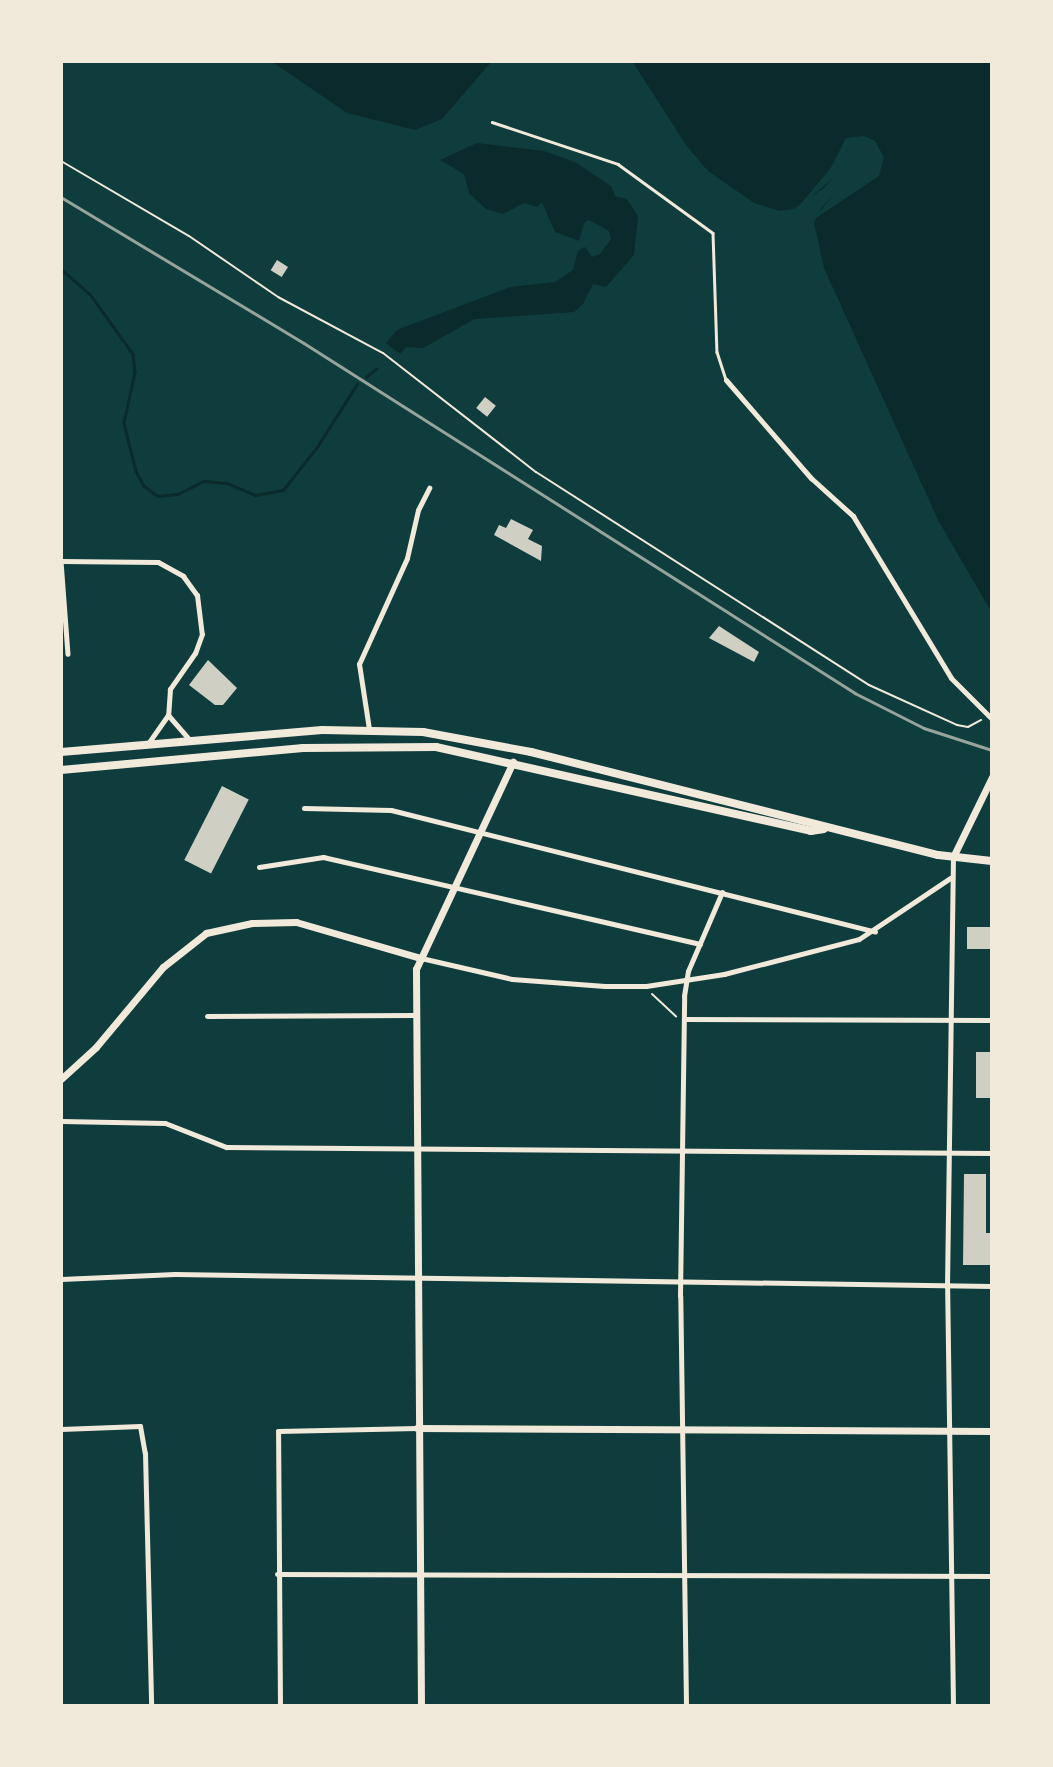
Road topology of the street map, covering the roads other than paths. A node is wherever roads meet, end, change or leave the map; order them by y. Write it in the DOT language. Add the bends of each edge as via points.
graph roads {
  1 [pos="492,122"];
  2 [pos="726,380"];
  3 [pos="429,488"];
  4 [pos="61,561"];
  5 [pos="68,654"];
  6 [pos="168,715"];
  7 [pos="992,719"];
  8 [pos="369,729"];
  9 [pos="190,740"];
  10 [pos="148,744"];
  11 [pos="358,746"];
  12 [pos="61,752"];
  13 [pos="513,762"];
  14 [pos="61,770"];
  15 [pos="992,777"];
  16 [pos="304,808"];
  17 [pos="824,829"];
  18 [pos="481,833"];
  19 [pos="953,858"];
  20 [pos="992,861"];
  21 [pos="259,867"];
  22 [pos="950,878"];
  23 [pos="457,886"];
  24 [pos="722,892"];
  25 [pos="875,932"];
  26 [pos="699,944"];
  27 [pos="421,958"];
  28 [pos="686,978"];
  29 [pos="415,1015"];
  30 [pos="207,1016"];
  31 [pos="684,1019"];
  32 [pos="951,1020"];
  33 [pos="992,1020"];
  34 [pos="61,1079"];
  35 [pos="61,1121"];
  36 [pos="415,1148"];
  37 [pos="682,1150"];
  38 [pos="949,1152"];
  39 [pos="992,1153"];
  40 [pos="61,1279"];
  41 [pos="418,1281"];
  42 [pos="680,1285"];
  43 [pos="947,1286"];
  44 [pos="992,1286"];
  45 [pos="417,1428"];
  46 [pos="61,1429"];
  47 [pos="683,1432"];
  48 [pos="948,1432"];
  49 [pos="992,1432"];
  50 [pos="420,1573"];
  51 [pos="277,1574"];
  52 [pos="684,1576"];
  53 [pos="952,1576"];
  54 [pos="992,1576"];
  55 [pos="151,1706"];
  56 [pos="280,1706"];
  57 [pos="421,1706"];
  58 [pos="687,1706"];
  59 [pos="953,1706"];
  1 -- 2 [label="lane" via="618,164 713,233 717,352"];
  2 -- 7 [label="street" via="811,478 853,516 951,678"];
  3 -- 8 [label="street" via="418,510 407,558 359,664"];
  4 -- 5 [label="street"];
  4 -- 6 [label="street" via="152,561 176,571 191,585 200,604 202,634 195,653 170,689"];
  6 -- 9 [label="street"];
  6 -- 10 [label="street"];
  8 -- 9 [label="main road"];
  8 -- 11 [label="main road"];
  8 -- 17 [label="main road" via="423,732 526,751 760,807"];
  9 -- 10 [label="main road"];
  10 -- 12 [label="main road"];
  11 -- 13 [label="main road" via="436,747"];
  11 -- 14 [label="main road"];
  13 -- 17 [label="main road" via="811,831"];
  13 -- 18 [label="street"];
  15 -- 19 [label="street"];
  16 -- 18 [label="street" via="391,810"];
  17 -- 19 [label="main road"];
  18 -- 23 [label="street"];
  18 -- 24 [label="street"];
  19 -- 20 [label="main road"];
  19 -- 22 [label="street"];
  21 -- 23 [label="street" via="323,857"];
  22 -- 25 [label="street"];
  22 -- 32 [label="street"];
  23 -- 26 [label="street"];
  23 -- 27 [label="street"];
  24 -- 25 [label="street"];
  24 -- 26 [label="street"];
  25 -- 28 [label="street" via="804,956"];
  26 -- 28 [label="street"];
  27 -- 28 [label="street" via="534,981 646,986"];
  27 -- 29 [label="street"];
  27 -- 34 [label="street" via="296,922 252,923 206,933 163,968 96,1047"];
  28 -- 31 [label="street"];
  29 -- 30 [label="street"];
  29 -- 36 [label="street"];
  31 -- 32 [label="street"];
  31 -- 37 [label="street"];
  32 -- 33 [label="street"];
  32 -- 38 [label="street"];
  35 -- 36 [label="street" via="165,1123 226,1147"];
  36 -- 37 [label="street"];
  36 -- 41 [label="street"];
  37 -- 38 [label="street"];
  37 -- 42 [label="street"];
  38 -- 39 [label="street"];
  38 -- 43 [label="street"];
  40 -- 41 [label="street" via="175,1274"];
  41 -- 42 [label="street"];
  41 -- 45 [label="street"];
  42 -- 43 [label="street"];
  42 -- 47 [label="street"];
  43 -- 44 [label="street"];
  43 -- 48 [label="street"];
  45 -- 47 [label="street"];
  45 -- 50 [label="street"];
  45 -- 51 [label="street" via="278,1431"];
  46 -- 55 [label="street" via="140,1426 145,1453"];
  47 -- 48 [label="street"];
  47 -- 52 [label="street"];
  48 -- 49 [label="street"];
  48 -- 53 [label="street"];
  50 -- 51 [label="street"];
  50 -- 52 [label="street"];
  50 -- 57 [label="street"];
  51 -- 56 [label="street"];
  52 -- 53 [label="street"];
  52 -- 58 [label="street"];
  53 -- 54 [label="street"];
  53 -- 59 [label="street"];
}
